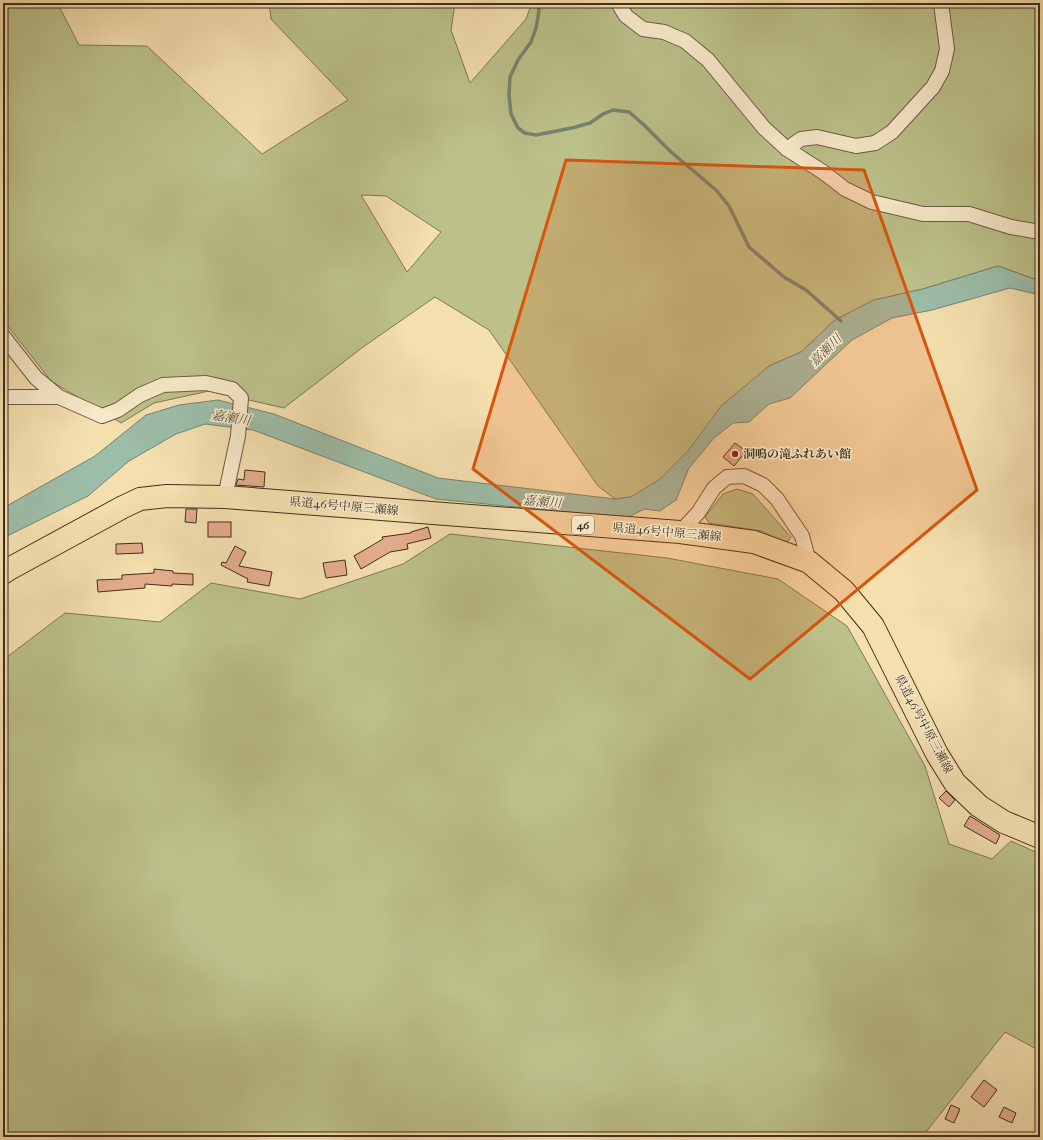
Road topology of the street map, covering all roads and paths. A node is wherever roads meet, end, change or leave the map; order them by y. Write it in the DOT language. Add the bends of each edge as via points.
graph roads {
  1 [pos="618,3"];
  2 [pos="941,3"];
  3 [pos="787,149"];
  4 [pos="1040,232"];
  5 [pos="3,336"];
  6 [pos="3,397"];
  7 [pos="59,397"];
  8 [pos="225,497"];
  9 [pos="680,532"];
  10 [pos="809,562"];
  11 [pos="3,574"];
  12 [pos="1040,837"];
  1 -- 3 [label="street" via="626,16 642,29 664,32 685,41 708,60 764,128"];
  2 -- 3 [label="street" via="947,48 942,70 933,87 892,132 875,143 856,146 817,137 801,139"];
  3 -- 4 [label="street" via="844,189 872,202 923,214 969,214 1011,227"];
  5 -- 7 [label="street" via="36,378"];
  6 -- 7 [label="street"];
  7 -- 8 [label="street" via="102,416 164,385 206,383 232,389 241,398 238,436"];
  8 -- 9 [label="main road, 県道46号中原三瀬線 / 46"];
  8 -- 11 [label="main road, 県道46号中原三瀬線 / 46" via="167,496 140,499 70,535"];
  9 -- 10 [label="main road, 県道46号中原三瀬線 / 46" via="754,542"];
  9 -- 10 [label="street" via="698,513 714,488 727,477 744,476 763,485 777,499 802,536"];
  10 -- 12 [label="main road, 県道46号中原三瀬線 / 46" via="844,591 873,626 937,754 955,782 985,810 1004,822"];
}
